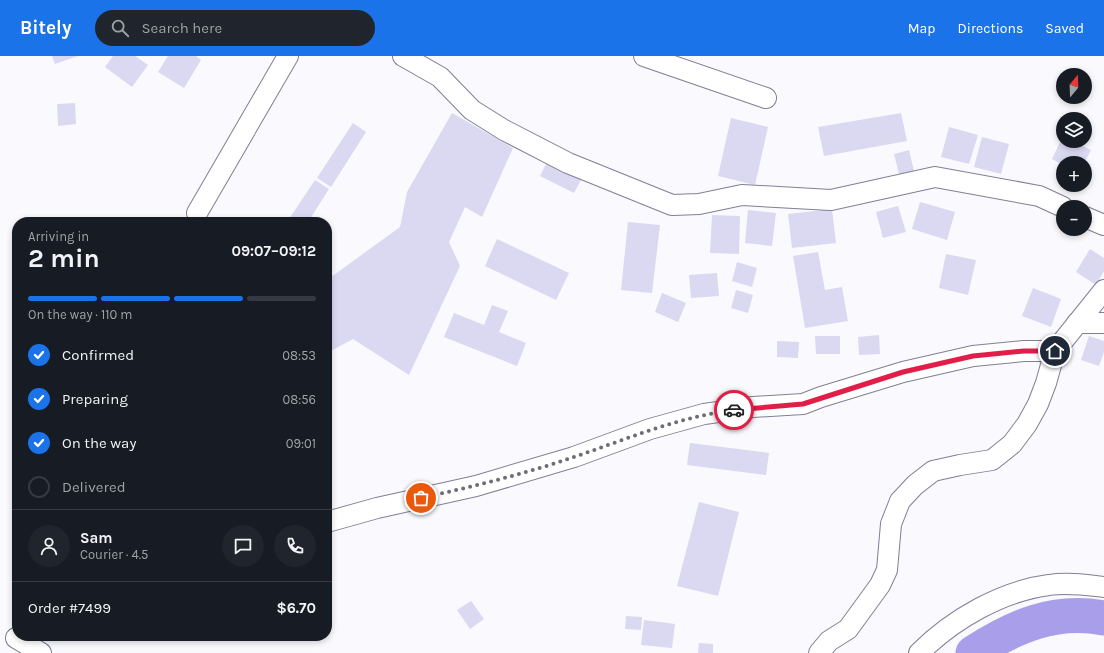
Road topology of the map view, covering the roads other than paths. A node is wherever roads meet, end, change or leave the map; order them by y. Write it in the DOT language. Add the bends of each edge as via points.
graph roads {
  1 [pos="288,56"];
  2 [pos="403,56"];
  3 [pos="644,56"];
  4 [pos="766,98"];
  5 [pos="1056,204"];
  6 [pos="197,213"];
  7 [pos="1092,220"];
  8 [pos="1104,225"];
  9 [pos="1104,290"];
  10 [pos="1077,323"];
  11 [pos="1104,323"];
  12 [pos="1055,351"];
  13 [pos="332,521"];
  14 [pos="1104,587"];
  15 [pos="16,641"];
  16 [pos="41,653"];
  17 [pos="819,653"];
  18 [pos="919,653"];
  1 -- 6 [label="street"];
  2 -- 5 [label="street" via="440,77 472,110 504,130 568,163 672,205 699,204 742,195 831,200 935,177 1039,196"];
  3 -- 4 [label="street"];
  7 -- 8 [label="street"];
  9 -- 10 [label="street"];
  10 -- 11 [label="street"];
  10 -- 12 [label="street"];
  12 -- 13 [label="street" via="973,356 903,372 803,404 753,407 704,414 476,486 384,506"];
  12 -- 17 [label="street" via="1038,404 1012,444 992,460 933,471 900,501 891,524 887,570 880,584 848,629 829,641"];
  14 -- 18 [label="street" via="1050,584 1006,595 965,618"];
  15 -- 16 [label="street"];
}
